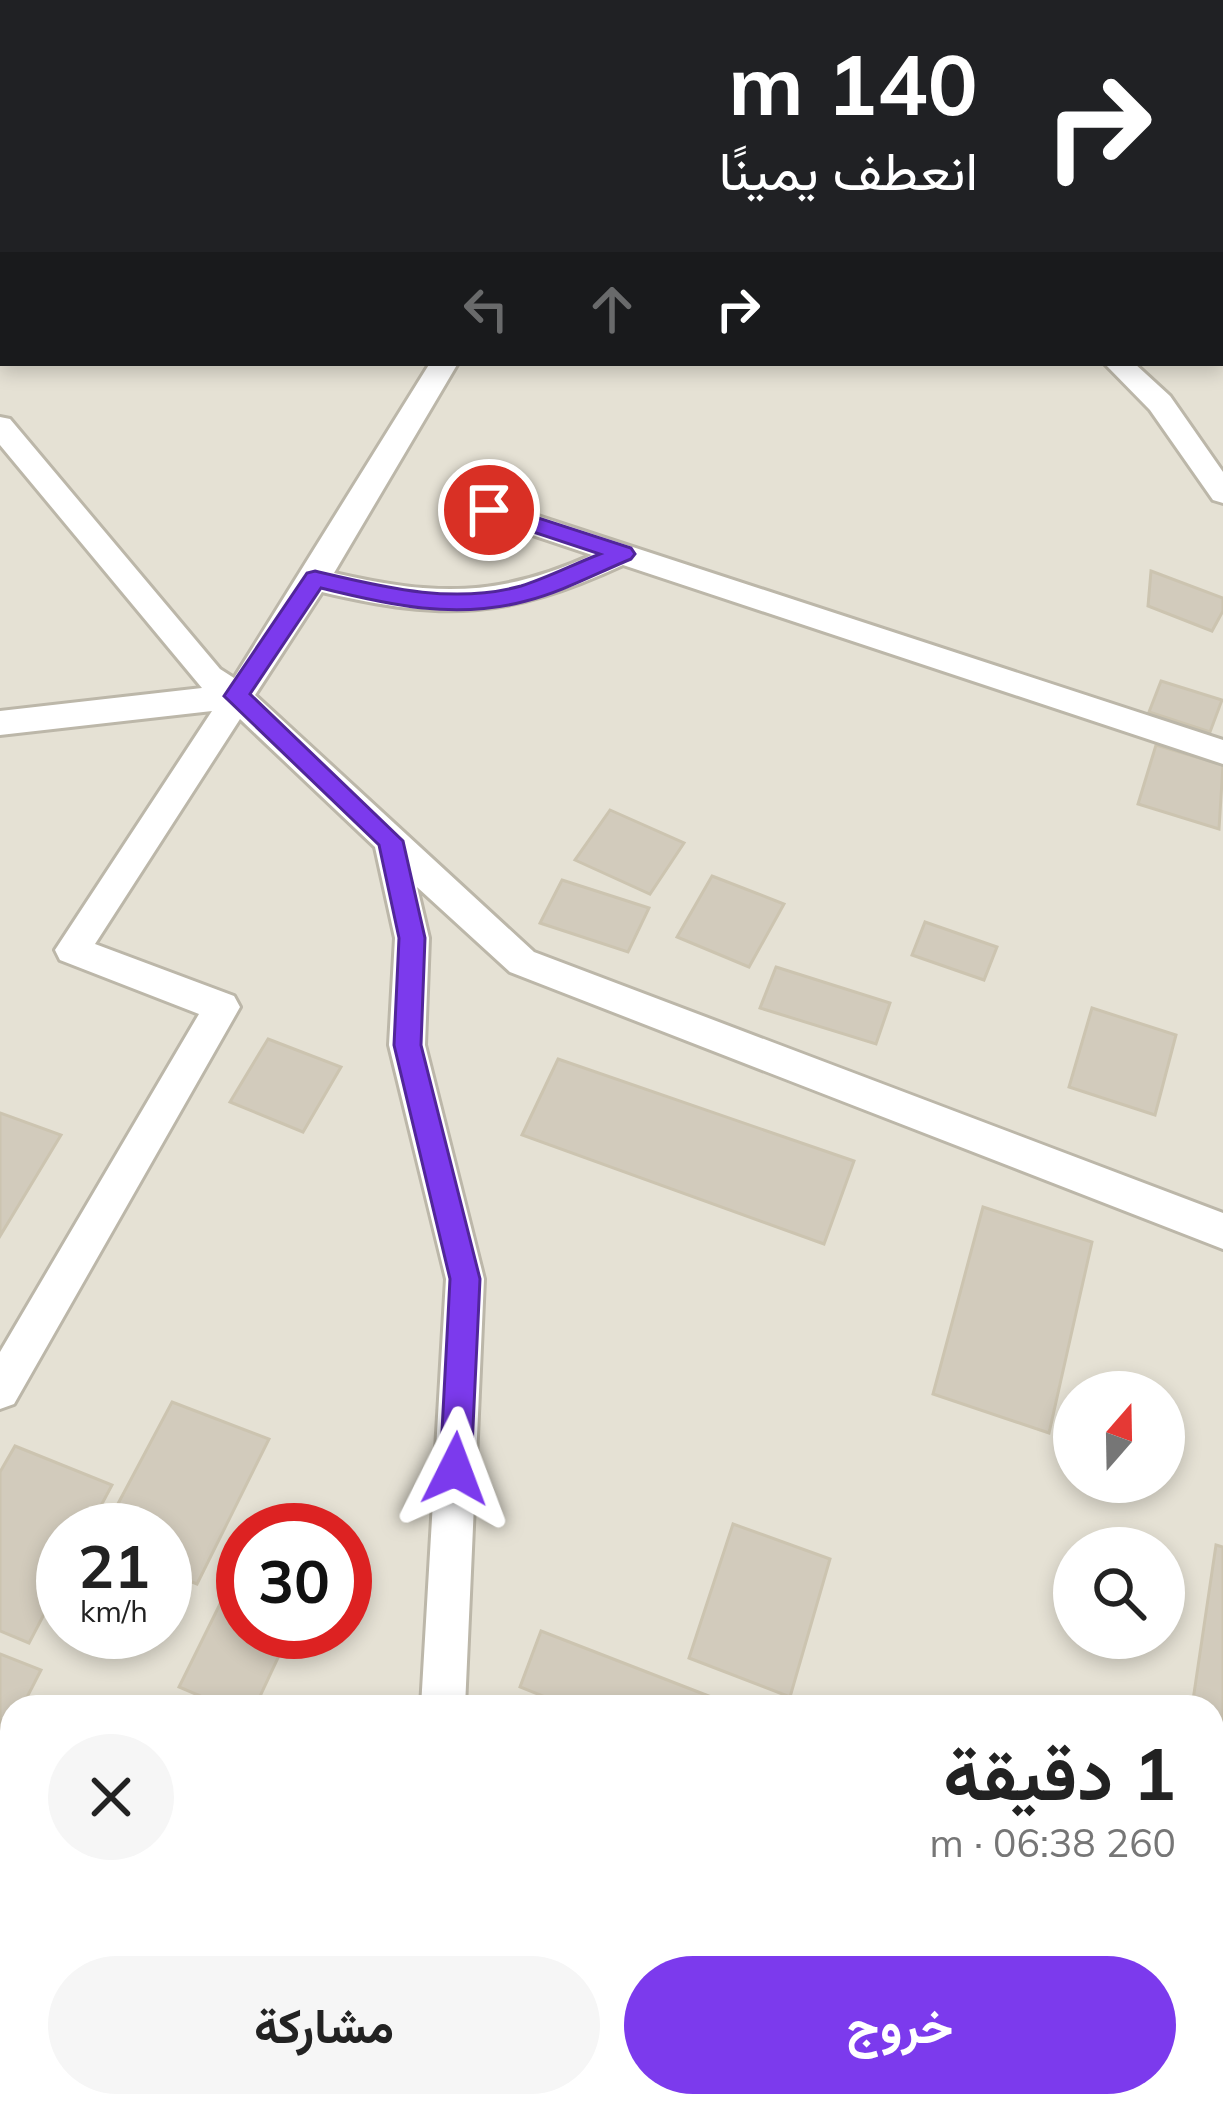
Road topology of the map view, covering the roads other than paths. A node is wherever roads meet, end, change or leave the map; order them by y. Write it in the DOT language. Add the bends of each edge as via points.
graph roads {
  1 [pos="443,366"];
  2 [pos="1121,366"];
  3 [pos="0,426"];
  4 [pos="1223,493"];
  5 [pos="489,510"];
  6 [pos="623,554"];
  7 [pos="315,579"];
  8 [pos="236,696"];
  9 [pos="0,723"];
  10 [pos="1223,752"];
  11 [pos="390,841"];
  12 [pos="1223,1231"];
  13 [pos="0,1390"];
  14 [pos="444,1695"];
  1 -- 7 [label="street"];
  2 -- 4 [label="street" via="1160,403"];
  3 -- 8 [label="street" via="209,677"];
  5 -- 6 [label="street"];
  6 -- 7 [label="street" via="522,594 450,603"];
  6 -- 10 [label="street"];
  7 -- 8 [label="street"];
  8 -- 9 [label="street"];
  8 -- 11 [label="street"];
  8 -- 13 [label="street" via="72,950 222,1006"];
  11 -- 12 [label="street" via="522,962"];
  11 -- 14 [label="street" via="412,938 407,1045 465,1279"];
}
